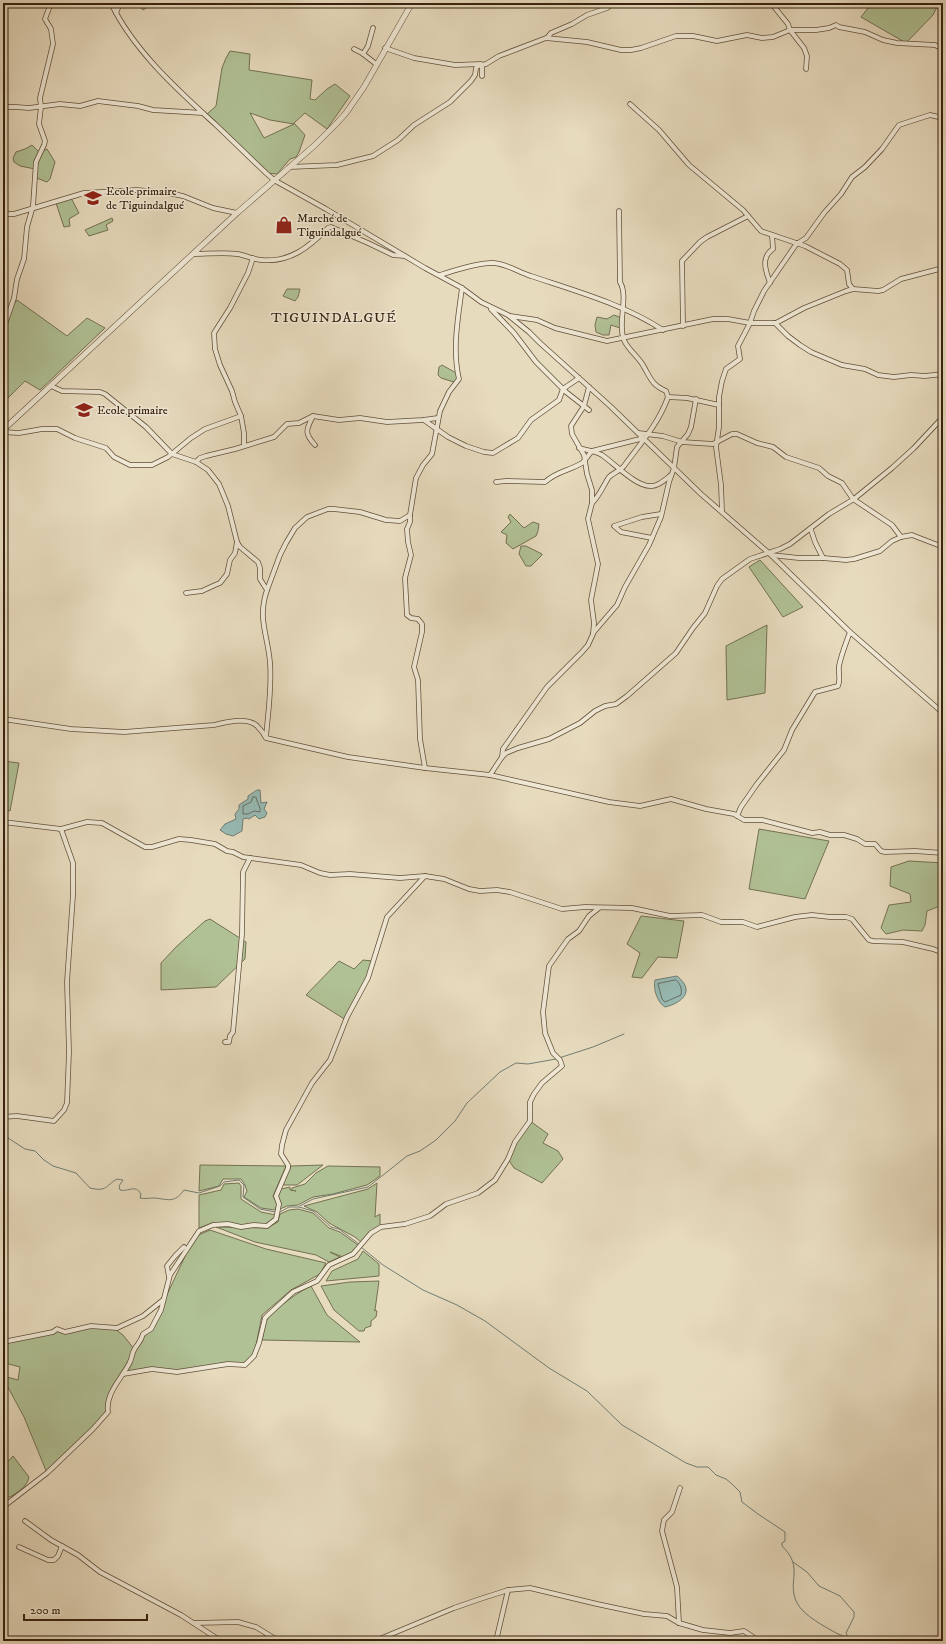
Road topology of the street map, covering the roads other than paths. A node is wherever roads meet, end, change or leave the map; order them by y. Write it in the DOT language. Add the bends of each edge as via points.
graph roads {
  1 [pos="51,3"];
  2 [pos="111,3"];
  3 [pos="120,3"];
  4 [pos="412,3"];
  5 [pos="614,3"];
  6 [pos="771,3"];
  7 [pos="116,13"];
  8 [pos="373,28"];
  9 [pos="790,30"];
  10 [pos="547,38"];
  11 [pos="385,48"];
  12 [pos="354,49"];
  13 [pos="943,49"];
  14 [pos="363,54"];
  15 [pos="376,64"];
  16 [pos="484,65"];
  17 [pos="806,69"];
  18 [pos="482,76"];
  19 [pos="630,104"];
  20 [pos="3,107"];
  21 [pos="41,107"];
  22 [pos="203,113"];
  23 [pos="943,118"];
  24 [pos="289,167"];
  25 [pos="274,180"];
  26 [pos="32,208"];
  27 [pos="619,211"];
  28 [pos="237,213"];
  29 [pos="3,214"];
  30 [pos="748,216"];
  31 [pos="772,235"];
  32 [pos="798,243"];
  33 [pos="193,254"];
  34 [pos="405,256"];
  35 [pos="253,258"];
  36 [pos="943,268"];
  37 [pos="440,275"];
  38 [pos="770,283"];
  39 [pos="462,288"];
  40 [pos="853,289"];
  41 [pos="486,305"];
  42 [pos="622,308"];
  43 [pos="508,315"];
  44 [pos="750,323"];
  45 [pos="774,323"];
  46 [pos="683,326"];
  47 [pos="3,330"];
  48 [pos="663,330"];
  49 [pos="623,339"];
  50 [pos="943,374"];
  51 [pos="579,378"];
  52 [pos="51,386"];
  53 [pos="589,387"];
  54 [pos="563,389"];
  55 [pos="668,397"];
  56 [pos="696,399"];
  57 [pos="719,405"];
  58 [pos="584,406"];
  59 [pos="589,410"];
  60 [pos="241,416"];
  61 [pos="313,416"];
  62 [pos="943,417"];
  63 [pos="438,418"];
  64 [pos="423,420"];
  65 [pos="436,427"];
  66 [pos="3,431"];
  67 [pos="646,437"];
  68 [pos="682,442"];
  69 [pos="717,442"];
  70 [pos="315,445"];
  71 [pos="244,446"];
  72 [pos="579,448"];
  73 [pos="592,451"];
  74 [pos="172,454"];
  75 [pos="196,462"];
  76 [pos="584,462"];
  77 [pos="674,468"];
  78 [pos="619,470"];
  79 [pos="671,475"];
  80 [pos="496,482"];
  81 [pos="853,499"];
  82 [pos="592,503"];
  83 [pos="722,511"];
  84 [pos="410,514"];
  85 [pos="661,514"];
  86 [pos="810,530"];
  87 [pos="901,537"];
  88 [pos="652,538"];
  89 [pos="237,542"];
  90 [pos="943,548"];
  91 [pos="769,554"];
  92 [pos="823,558"];
  93 [pos="267,590"];
  94 [pos="186,593"];
  95 [pos="850,632"];
  96 [pos="593,634"];
  97 [pos="943,713"];
  98 [pos="3,719"];
  99 [pos="266,738"];
  100 [pos="502,757"];
  101 [pos="425,768"];
  102 [pos="490,775"];
  103 [pos="737,816"];
  104 [pos="3,822"];
  105 [pos="61,829"];
  106 [pos="943,854"];
  107 [pos="250,858"];
  108 [pos="425,876"];
  109 [pos="599,908"];
  110 [pos="943,953"];
  111 [pos="224,1042"];
  112 [pos="3,1117"];
  113 [pos="184,1247"];
  114 [pos="169,1280"];
  115 [pos="164,1300"];
  116 [pos="3,1342"];
  117 [pos="123,1374"];
  118 [pos="680,1488"];
  119 [pos="3,1507"];
  120 [pos="25,1521"];
  121 [pos="19,1546"];
  122 [pos="62,1546"];
  123 [pos="508,1590"];
  124 [pos="193,1623"];
  125 [pos="679,1623"];
  126 [pos="221,1641"];
  127 [pos="324,1641"];
  128 [pos="366,1641"];
  129 [pos="377,1641"];
  130 [pos="496,1641"];
  131 [pos="755,1641"];
  1 -- 21 [label="street" via="45,19 51,29 53,44 41,89"];
  2 -- 7 [label="street"];
  3 -- 7 [label="street"];
  4 -- 11 [label="street"];
  5 -- 10 [label="street" via="558,32 551,33"];
  6 -- 9 [label="street"];
  7 -- 22 [label="street" via="135,42"];
  8 -- 14 [label="street"];
  9 -- 10 [label="street" via="773,37 747,35 717,41 693,36 676,36 641,48 621,50 587,42"];
  9 -- 13 [label="street" via="816,30 836,24 883,40 936,45"];
  9 -- 17 [label="street" via="804,48"];
  10 -- 16 [label="street" via="499,56"];
  11 -- 15 [label="street"];
  11 -- 16 [label="street" via="414,58 455,65"];
  12 -- 14 [label="street"];
  14 -- 15 [label="street"];
  15 -- 24 [label="street" via="346,113"];
  16 -- 18 [label="street"];
  16 -- 24 [label="street" via="476,68 475,75 450,102 373,156 337,165"];
  19 -- 30 [label="street" via="659,130 689,165"];
  20 -- 21 [label="street"];
  21 -- 22 [label="street" via="60,104 80,106 98,101 153,110"];
  21 -- 26 [label="street" via="39,124 45,141 36,162"];
  22 -- 25 [label="street"];
  23 -- 32 [label="street" via="930,115 899,125 882,149 852,177 806,238"];
  24 -- 25 [label="street"];
  25 -- 28 [label="street"];
  25 -- 34 [label="street"];
  26 -- 28 [label="street" via="84,193 137,190 183,196 213,208"];
  26 -- 29 [label="street" via="14,214"];
  26 -- 47 [label="street" via="24,259"];
  27 -- 42 [label="street"];
  28 -- 33 [label="street"];
  30 -- 31 [label="street" via="761,231"];
  30 -- 46 [label="street" via="707,237 682,261"];
  31 -- 32 [label="street"];
  31 -- 38 [label="street" via="773,249 767,254 764,263"];
  32 -- 38 [label="street"];
  32 -- 40 [label="street" via="844,266"];
  33 -- 35 [label="street" via="234,253"];
  33 -- 52 [label="street"];
  34 -- 35 [label="street" via="393,255 331,227 298,253 274,261"];
  34 -- 37 [label="street"];
  35 -- 60 [label="street" via="230,308 214,333 220,365"];
  36 -- 40 [label="street" via="901,279 878,291"];
  37 -- 39 [label="street"];
  37 -- 42 [label="street" via="483,264 498,264"];
  38 -- 44 [label="street"];
  39 -- 41 [label="street"];
  39 -- 63 [label="street" via="456,331 459,379"];
  40 -- 45 [label="street"];
  41 -- 43 [label="street"];
  41 -- 54 [label="street"];
  42 -- 48 [label="street" via="645,318"];
  42 -- 49 [label="street"];
  43 -- 49 [label="street" via="537,320 555,328 607,341"];
  43 -- 51 [label="street"];
  44 -- 45 [label="street"];
  44 -- 46 [label="street" via="722,318"];
  44 -- 57 [label="street" via="738,346 740,359 726,369"];
  45 -- 50 [label="street" via="811,352 842,365 894,377"];
  46 -- 48 [label="street"];
  48 -- 49 [label="street"];
  49 -- 55 [label="street" via="644,366 653,384 666,391"];
  51 -- 53 [label="street"];
  51 -- 54 [label="street"];
  52 -- 66 [label="street"];
  52 -- 74 [label="street" via="62,392 105,394 146,426"];
  53 -- 58 [label="street"];
  53 -- 67 [label="street" via="638,433"];
  54 -- 58 [label="street"];
  54 -- 65 [label="street" via="559,400 531,420 518,438 493,453 466,446 448,437"];
  55 -- 56 [label="street"];
  55 -- 67 [label="street" via="660,418"];
  56 -- 57 [label="street"];
  56 -- 68 [label="street" via="691,427"];
  57 -- 69 [label="street"];
  58 -- 59 [label="street"];
  58 -- 72 [label="street" via="572,426 572,434"];
  60 -- 71 [label="street"];
  60 -- 74 [label="street" via="205,429"];
  61 -- 64 [label="street" via="387,422"];
  61 -- 70 [label="street" via="307,428 307,435"];
  61 -- 71 [label="street" via="299,423 287,424 274,437"];
  62 -- 81 [label="street" via="914,448"];
  63 -- 64 [label="street"];
  63 -- 65 [label="street"];
  64 -- 65 [label="street"];
  65 -- 84 [label="street" via="433,452 416,478"];
  66 -- 74 [label="street" via="19,433 42,428 57,430 106,448 114,457 130,465 152,465"];
  67 -- 68 [label="street" via="663,436"];
  67 -- 73 [label="street"];
  67 -- 77 [label="street"];
  67 -- 78 [label="street"];
  68 -- 69 [label="street"];
  68 -- 77 [label="street" via="677,447"];
  69 -- 81 [label="street" via="737,434 773,447 786,457 819,468 842,483"];
  69 -- 83 [label="street"];
  71 -- 75 [label="street" via="203,457"];
  72 -- 73 [label="street"];
  72 -- 76 [label="street" via="584,456"];
  73 -- 76 [label="street"];
  73 -- 78 [label="street" via="602,455"];
  74 -- 75 [label="street"];
  75 -- 89 [label="street" via="208,470 219,484 230,510"];
  76 -- 80 [label="street" via="555,474 545,482"];
  76 -- 82 [label="street" via="592,490"];
  77 -- 79 [label="street"];
  77 -- 83 [label="street"];
  78 -- 79 [label="street" via="653,486"];
  78 -- 82 [label="street" via="610,476"];
  79 -- 85 [label="street"];
  81 -- 86 [label="street" via="821,519"];
  81 -- 87 [label="street" via="892,525"];
  82 -- 96 [label="street" via="589,525 598,564 591,600"];
  83 -- 91 [label="street"];
  84 -- 93 [label="street" via="400,521 386,520 360,512 328,509 307,517 286,543"];
  84 -- 101 [label="street" via="407,536 411,555 405,578 406,603 407,616 418,619 422,624 414,667 418,680 420,740"];
  85 -- 88 [label="street"];
  85 -- 88 [label="street" via="614,526 621,532"];
  86 -- 91 [label="street"];
  86 -- 92 [label="street"];
  87 -- 90 [label="street" via="912,536"];
  87 -- 92 [label="street" via="880,551 854,559"];
  88 -- 96 [label="street" via="624,586 617,605"];
  89 -- 93 [label="street" via="258,562 260,579"];
  89 -- 94 [label="street" via="227,574 220,583 202,591"];
  91 -- 92 [label="street"];
  91 -- 95 [label="street"];
  91 -- 100 [label="street" via="750,559 722,579 706,613 676,653 627,696 616,704 595,711 576,726 549,740 518,748"];
  93 -- 99 [label="street" via="262,618 270,663"];
  95 -- 97 [label="street"];
  95 -- 103 [label="street" via="840,660 839,684 815,692 792,730 784,750"];
  96 -- 100 [label="street" via="588,645 535,703 504,749"];
  98 -- 99 [label="street" via="71,729 124,732 239,721 258,726"];
  99 -- 101 [label="street" via="348,757"];
  100 -- 102 [label="street"];
  101 -- 102 [label="street"];
  102 -- 103 [label="street" via="604,802 640,806 672,799"];
  103 -- 106 [label="street" via="744,820 762,820 812,833 844,835 865,844 875,844 885,852 915,851"];
  104 -- 105 [label="street"];
  105 -- 107 [label="street" via="86,822 102,823 145,847 184,839 215,844 227,851"];
  105 -- 112 [label="street" via="73,863 67,982 67,1105 54,1121 17,1116"];
  107 -- 108 [label="street" via="302,864 330,875 400,878"];
  107 -- 111 [label="street" via="242,872 242,934 233,1032 229,1042"];
  108 -- 109 [label="street" via="444,879 469,889 510,892 562,909"];
  108 -- 114 [label="street" via="387,918 368,978 347,1017 330,1060 312,1083 286,1130 281,1154 288,1168 276,1196 279,1204 276,1220 267,1226 241,1227 222,1224 202,1229 194,1236"];
  109 -- 110 [label="street" via="632,908 670,916 702,915 721,922 743,922 757,927 812,914 846,916 852,919 869,940 903,942"];
  109 -- 117 [label="street" via="589,916 579,931 568,939 549,966 543,1012 545,1033 562,1066 542,1083 534,1094 530,1102 530,1121 515,1142 495,1180 478,1193 446,1204 430,1216 405,1224 381,1227 371,1233 353,1254 329,1265 317,1281 293,1292 265,1318 254,1356 245,1365 228,1364 177,1372 152,1368"];
  113 -- 114 [label="street" via="167,1266"];
  114 -- 115 [label="street"];
  115 -- 116 [label="street" via="143,1316 117,1328 91,1326 65,1332 57,1329 49,1333"];
  115 -- 117 [label="street" via="151,1329 143,1334"];
  117 -- 119 [label="street" via="116,1383 108,1412 94,1429 43,1476"];
  118 -- 125 [label="street" via="672,1512 664,1520 662,1531 677,1587"];
  120 -- 122 [label="street"];
  121 -- 122 [label="street" via="48,1560 54,1560"];
  122 -- 124 [label="street" via="100,1572"];
  123 -- 125 [label="street" via="530,1588 644,1614 667,1616"];
  123 -- 129 [label="street" via="454,1608"];
  123 -- 130 [label="street"];
  124 -- 126 [label="street"];
  124 -- 127 [label="street" via="238,1622 256,1627 277,1640"];
  125 -- 131 [label="street" via="730,1634 744,1631"];
  128 -- 129 [label="street"];
}
